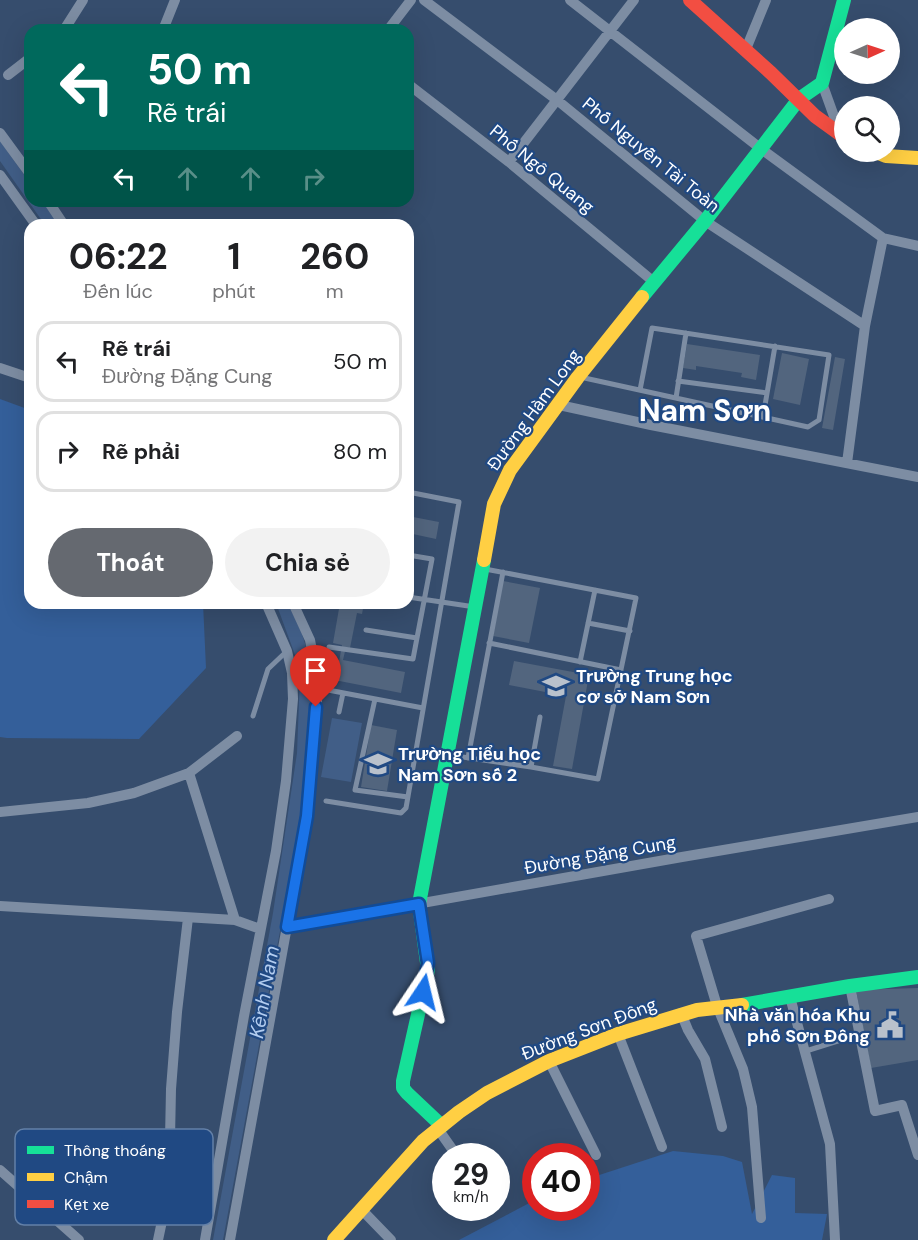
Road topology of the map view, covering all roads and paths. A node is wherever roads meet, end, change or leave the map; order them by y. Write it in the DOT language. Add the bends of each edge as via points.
graph roads {
  1 [pos="83,0"];
  2 [pos="175,0"];
  3 [pos="411,0"];
  4 [pos="424,0"];
  5 [pos="570,0"];
  6 [pos="634,0"];
  7 [pos="690,0"];
  8 [pos="766,0"];
  9 [pos="844,0"];
  10 [pos="68,24"];
  11 [pos="165,24"];
  12 [pos="393,24"];
  13 [pos="611,30"];
  14 [pos="746,49"];
  15 [pos="24,63"];
  16 [pos="8,75"];
  17 [pos="822,83"];
  18 [pos="414,89"];
  19 [pos="799,99"];
  20 [pos="557,100"];
  21 [pos="834,114"];
  22 [pos="834,130"];
  23 [pos="0,133"];
  24 [pos="760,148"];
  25 [pos="900,157"];
  26 [pos="918,158"];
  27 [pos="509,162"];
  28 [pos="24,166"];
  29 [pos="0,175"];
  30 [pos="32,219"];
  31 [pos="705,221"];
  32 [pos="883,238"];
  33 [pos="918,246"];
  34 [pos="654,282"];
  35 [pos="866,326"];
  36 [pos="686,333"];
  37 [pos="775,346"];
  38 [pos="0,368"];
  39 [pos="24,376"];
  40 [pos="578,377"];
  41 [pos="678,381"];
  42 [pos="640,390"];
  43 [pos="767,393"];
  44 [pos="676,398"];
  45 [pos="559,405"];
  46 [pos="763,417"];
  47 [pos="847,463"];
  48 [pos="918,477"];
  49 [pos="414,493"];
  50 [pos="414,556"];
  51 [pos="483,568"];
  52 [pos="503,572"];
  53 [pos="595,590"];
  54 [pos="414,598"];
  55 [pos="424,600"];
  56 [pos="442,602"];
  57 [pos="476,607"];
  58 [pos="270,609"];
  59 [pos="296,609"];
  60 [pos="588,623"];
  61 [pos="366,630"];
  62 [pos="630,631"];
  63 [pos="417,638"];
  64 [pos="489,643"];
  65 [pos="329,647"];
  66 [pos="287,651"];
  67 [pos="580,662"];
  68 [pos="621,670"];
  69 [pos="328,690"];
  70 [pos="343,693"];
  71 [pos="375,699"];
  72 [pos="423,708"];
  73 [pos="339,712"];
  74 [pos="253,716"];
  75 [pos="540,717"];
  76 [pos="237,736"];
  77 [pos="448,755"];
  78 [pos="468,758"];
  79 [pos="531,767"];
  80 [pos="189,773"];
  81 [pos="408,797"];
  82 [pos="326,801"];
  83 [pos="0,812"];
  84 [pos="918,817"];
  85 [pos="829,899"];
  86 [pos="419,904"];
  87 [pos="0,906"];
  88 [pos="188,918"];
  89 [pos="235,920"];
  90 [pos="287,927"];
  91 [pos="260,929"];
  92 [pos="918,977"];
  93 [pos="850,986"];
  94 [pos="790,998"];
  95 [pos="717,1006"];
  96 [pos="681,1013"];
  97 [pos="618,1034"];
  98 [pos="860,1034"];
  99 [pos="806,1051"];
  100 [pos="549,1061"];
  101 [pos="440,1127"];
  102 [pos="722,1127"];
  103 [pos="170,1129"];
  104 [pos="449,1143"];
  105 [pos="590,1143"];
  106 [pos="662,1148"];
  107 [pos="918,1155"];
  108 [pos="0,1170"];
  109 [pos="15,1183"];
  110 [pos="213,1195"];
  111 [pos="361,1209"];
  112 [pos="761,1218"];
  113 [pos="61,1225"];
  114 [pos="161,1225"];
  115 [pos="208,1225"];
  116 [pos="78,1240"];
  117 [pos="158,1240"];
  118 [pos="205,1240"];
  119 [pos="230,1240"];
  120 [pos="334,1240"];
  121 [pos="391,1240"];
  122 [pos="835,1240"];
  1 -- 10 [label="street"];
  2 -- 11 [label="street"];
  3 -- 12 [label="street"];
  4 -- 20 [label="street, Phố Nguyễn Tài Toàn"];
  5 -- 13 [label="street"];
  6 -- 13 [label="street"];
  7 -- 14 [label="street"];
  8 -- 14 [label="street"];
  9 -- 17 [label="street"];
  13 -- 20 [label="street"];
  13 -- 24 [label="street"];
  14 -- 19 [label="street"];
  15 -- 16 [label="street"];
  17 -- 19 [label="street, Đường Hàm Long"];
  17 -- 21 [label="street"];
  18 -- 27 [label="street, Phố Ngô Quang"];
  19 -- 22 [label="street"];
  19 -- 24 [label="street, Đường Hàm Long"];
  20 -- 27 [label="street"];
  20 -- 31 [label="street, Phố Nguyễn Tài Toàn"];
  23 -- 28 [label="street"];
  24 -- 31 [label="street, Đường Hàm Long"];
  24 -- 32 [label="street"];
  25 -- 26 [label="street"];
  27 -- 34 [label="street, Phố Ngô Quang"];
  29 -- 30 [label="street"];
  31 -- 34 [label="street, Đường Hàm Long"];
  31 -- 35 [label="street, Phố Nguyễn Tài Toàn"];
  32 -- 33 [label="street"];
  32 -- 35 [label="street"];
  34 -- 40 [label="street, Đường Hàm Long"];
  35 -- 47 [label="street"];
  36 -- 37 [label="lane"];
  36 -- 41 [label="lane"];
  36 -- 42 [label="lane" via="652,328"];
  37 -- 43 [label="lane"];
  37 -- 46 [label="lane" via="829,355 819,420 808,427"];
  38 -- 39 [label="street"];
  40 -- 42 [label="lane"];
  40 -- 45 [label="street, Đường Hàm Long"];
  41 -- 43 [label="lane"];
  41 -- 44 [label="lane"];
  42 -- 44 [label="lane"];
  43 -- 46 [label="lane"];
  44 -- 46 [label="lane"];
  45 -- 47 [label="street"];
  45 -- 51 [label="street, Đường Hàm Long" via="503,481 494,504"];
  47 -- 48 [label="street"];
  49 -- 56 [label="lane" via="459,502"];
  50 -- 55 [label="lane" via="432,559"];
  51 -- 52 [label="lane"];
  51 -- 57 [label="street, Đường Hàm Long"];
  52 -- 53 [label="lane"];
  52 -- 64 [label="lane"];
  53 -- 60 [label="lane"];
  53 -- 62 [label="lane" via="636,598"];
  54 -- 55 [label="lane"];
  55 -- 56 [label="lane"];
  55 -- 63 [label="lane"];
  56 -- 57 [label="lane"];
  56 -- 72 [label="lane"];
  57 -- 77 [label="street, Đường Hàm Long"];
  58 -- 66 [label="street"];
  59 -- 90 [label="street" via="310,640 318,691 307,816"];
  60 -- 62 [label="lane"];
  60 -- 67 [label="lane"];
  61 -- 63 [label="lane"];
  62 -- 68 [label="lane"];
  63 -- 65 [label="lane" via="413,659"];
  64 -- 67 [label="lane"];
  64 -- 78 [label="lane"];
  66 -- 74 [label="lane" via="268,669"];
  66 -- 91 [label="street" via="293,688 286,781"];
  67 -- 68 [label="lane"];
  68 -- 79 [label="lane" via="598,779"];
  69 -- 70 [label="lane"];
  70 -- 71 [label="lane"];
  70 -- 73 [label="lane"];
  71 -- 72 [label="lane"];
  71 -- 81 [label="lane" via="355,790"];
  72 -- 81 [label="lane"];
  75 -- 79 [label="lane"];
  76 -- 80 [label="street"];
  77 -- 78 [label="lane"];
  77 -- 86 [label="street, Đường Hàm Long"];
  78 -- 79 [label="lane"];
  80 -- 83 [label="street" via="134,793 88,803"];
  80 -- 89 [label="street"];
  81 -- 82 [label="lane" via="401,813"];
  84 -- 86 [label="street, Đường Đặng Cung"];
  85 -- 95 [label="street" via="696,936"];
  86 -- 90 [label="street, Đường Đặng Cung"];
  86 -- 101 [label="street, Đường Hàm Long" via="428,970 403,1088"];
  87 -- 88 [label="street"];
  88 -- 89 [label="street"];
  88 -- 103 [label="street" via="177,1012"];
  89 -- 91 [label="street"];
  90 -- 119 [label="street"];
  91 -- 110 [label="street"];
  92 -- 93 [label="street, Đường Sơn Đông"];
  93 -- 94 [label="street, Đường Sơn Đông"];
  93 -- 98 [label="street"];
  94 -- 95 [label="street, Đường Sơn Đông"];
  94 -- 99 [label="street"];
  95 -- 96 [label="street, Đường Sơn Đông"];
  95 -- 112 [label="street" via="743,1069 752,1107"];
  96 -- 97 [label="street, Đường Sơn Đông"];
  96 -- 102 [label="street" via="705,1059"];
  97 -- 100 [label="street, Đường Sơn Đông"];
  97 -- 106 [label="street"];
  98 -- 99 [label="lane"];
  98 -- 107 [label="street" via="875,1111 902,1106"];
  99 -- 122 [label="street" via="830,1144"];
  100 -- 101 [label="street, Đường Sơn Đông" via="488,1093"];
  100 -- 105 [label="street"];
  101 -- 104 [label="street"];
  101 -- 111 [label="street, Đường Sơn Đông" via="405,1158"];
  108 -- 109 [label="street"];
  111 -- 120 [label="street, Đường Sơn Đông"];
  111 -- 121 [label="street"];
  113 -- 116 [label="street"];
  114 -- 117 [label="street"];
  115 -- 118 [label="street"];
}
